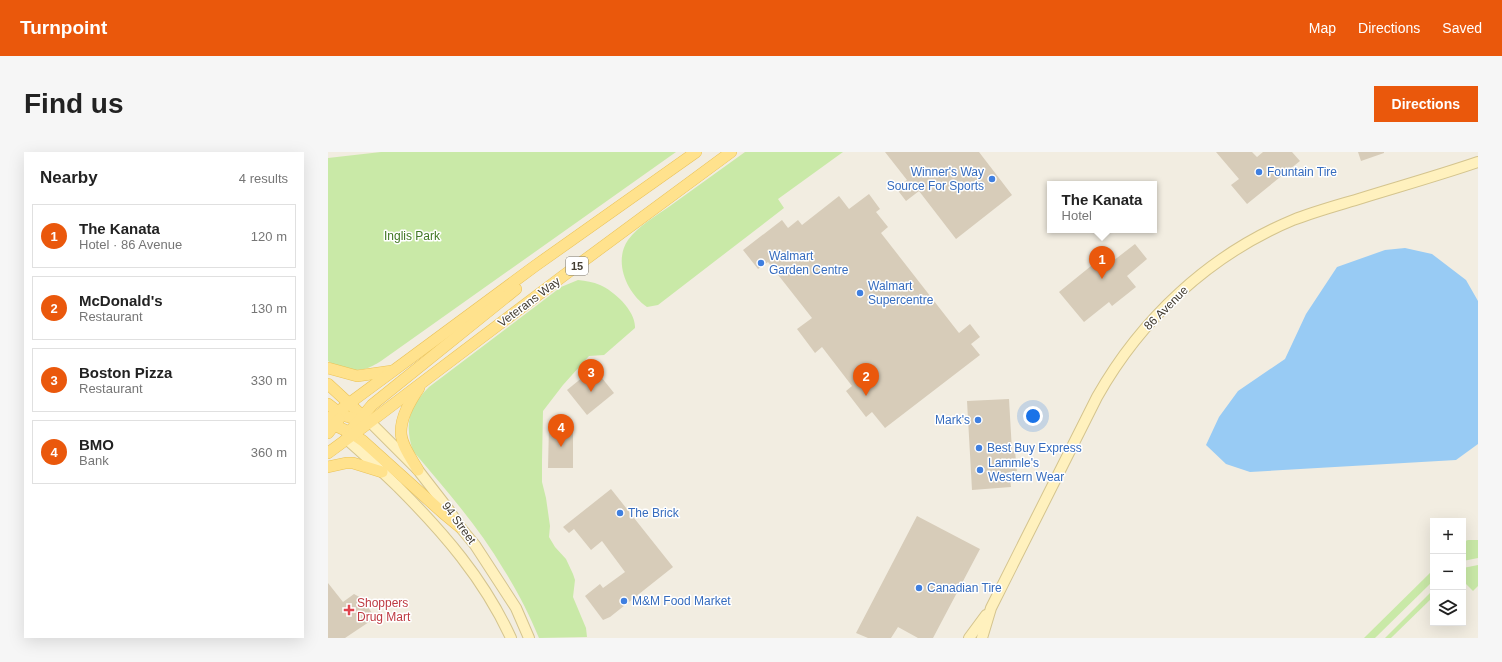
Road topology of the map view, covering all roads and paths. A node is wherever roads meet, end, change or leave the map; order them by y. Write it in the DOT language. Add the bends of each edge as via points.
graph roads {
  1 [pos="696,152"];
  2 [pos="731,152"];
  3 [pos="1476,161"];
  4 [pos="535,266"];
  5 [pos="328,368"];
  6 [pos="394,370"];
  7 [pos="424,381"];
  8 [pos="328,384"];
  9 [pos="328,404"];
  10 [pos="349,404"];
  11 [pos="340,413"];
  12 [pos="364,420"];
  13 [pos="330,425"];
  14 [pos="350,435"];
  15 [pos="328,453"];
  16 [pos="328,467"];
  17 [pos="418,470"];
  18 [pos="382,472"];
  19 [pos="460,527"];
  20 [pos="991,608"];
  21 [pos="511,638"];
  22 [pos="529,638"];
  23 [pos="969,638"];
  24 [pos="982,638"];
  1 -- 4 [label="main road, Veterans Way / 15"];
  2 -- 7 [label="main road, Veterans Way / 15"];
  3 -- 20 [label="street, 86 Avenue" via="1293,221 1232,252 1179,293 1140,333 1110,373"];
  4 -- 6 [label="main road, Veterans Way / 15"];
  4 -- 12 [label="main road" via="525,281 372,405"];
  5 -- 6 [label="main road" via="358,376"];
  6 -- 10 [label="main road, Veterans Way / 15"];
  7 -- 12 [label="main road, Veterans Way / 15"];
  7 -- 17 [label="main road" via="411,400 401,433"];
  8 -- 10 [label="main road"];
  9 -- 11 [label="main road"];
  10 -- 11 [label="main road, Veterans Way / 15"];
  10 -- 12 [label="main road"];
  11 -- 12 [label="main road"];
  11 -- 13 [label="main road, Veterans Way"];
  12 -- 14 [label="main road, Veterans Way / 15"];
  12 -- 17 [label="street, 94 Street"];
  13 -- 14 [label="main road"];
  14 -- 15 [label="main road, Veterans Way"];
  14 -- 18 [label="street, 94 Street"];
  14 -- 19 [label="main road" via="363,441"];
  16 -- 18 [label="main road" via="353,463"];
  17 -- 19 [label="street, 94 Street"];
  18 -- 21 [label="street, 94 Street" via="448,540 472,570"];
  19 -- 22 [label="street, 94 Street" via="475,545 516,608"];
  20 -- 23 [label="street, 86 Avenue"];
  20 -- 24 [label="street, 86 Avenue"];
}
